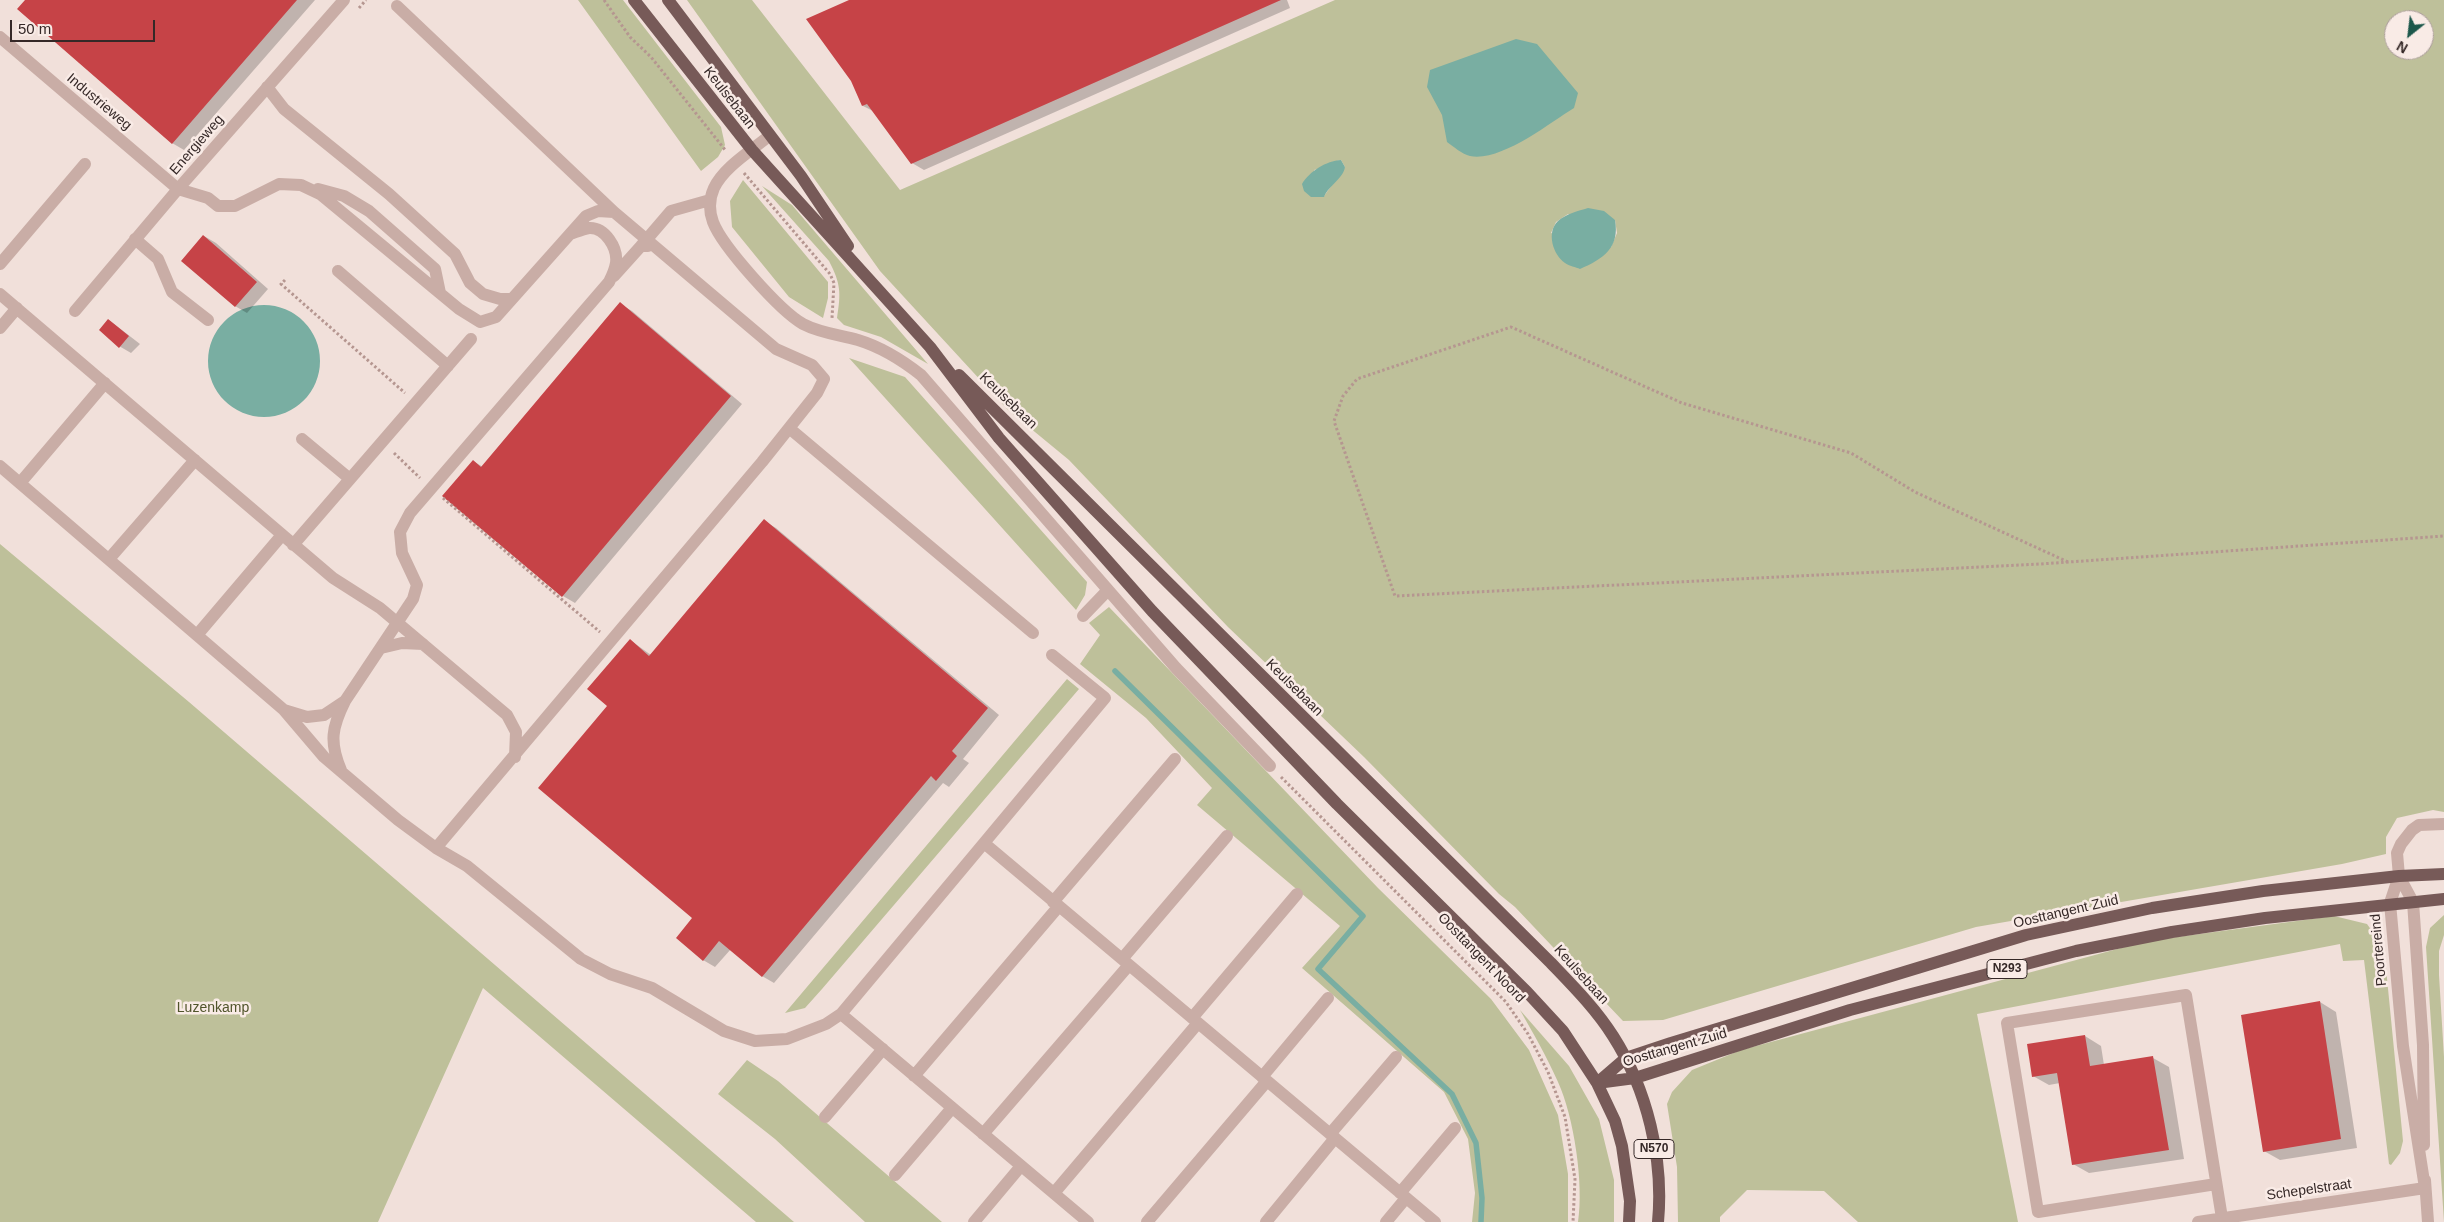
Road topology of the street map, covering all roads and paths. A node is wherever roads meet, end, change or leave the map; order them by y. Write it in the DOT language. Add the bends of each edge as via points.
graph roads {
  1 [pos="344,0"];
  2 [pos="634,0"];
  3 [pos="668,0"];
  4 [pos="397,6"];
  5 [pos="0,37"];
  6 [pos="267,88"];
  7 [pos="770,136"];
  8 [pos="752,150"];
  9 [pos="85,164"];
  10 [pos="178,189"];
  11 [pos="710,200"];
  12 [pos="614,212"];
  13 [pos="570,234"];
  14 [pos="135,239"];
  15 [pos="647,244"];
  16 [pos="0,264"];
  17 [pos="338,271"];
  18 [pos="868,276"];
  19 [pos="285,280"];
  20 [pos="609,282"];
  21 [pos="0,294"];
  22 [pos="512,299"];
  23 [pos="17,308"];
  24 [pos="75,311"];
  25 [pos="208,320"];
  26 [pos="0,328"];
  27 [pos="471,339"];
  28 [pos="930,347"];
  29 [pos="448,366"];
  30 [pos="105,383"];
  31 [pos="400,422"];
  32 [pos="789,428"];
  33 [pos="302,439"];
  34 [pos="195,460"];
  35 [pos="0,466"];
  36 [pos="350,480"];
  37 [pos="20,483"];
  38 [pos="431,488"];
  39 [pos="282,535"];
  40 [pos="2444,536"];
  41 [pos="294,545"];
  42 [pos="109,559"];
  43 [pos="2068,562"];
  44 [pos="1108,590"];
  45 [pos="1083,616"];
  46 [pos="398,623"];
  47 [pos="1033,633"];
  48 [pos="197,635"];
  49 [pos="611,642"];
  50 [pos="423,644"];
  51 [pos="381,648"];
  52 [pos="1052,655"];
  53 [pos="345,701"];
  54 [pos="284,710"];
  55 [pos="515,757"];
  56 [pos="1175,759"];
  57 [pos="1270,766"];
  58 [pos="342,773"];
  59 [pos="2444,824"];
  60 [pos="1227,836"];
  61 [pos="984,843"];
  62 [pos="436,848"];
  63 [pos="2444,874"];
  64 [pos="2399,876"];
  65 [pos="1297,894"];
  66 [pos="2444,899"];
  67 [pos="2413,902"];
  68 [pos="2390,903"];
  69 [pos="1056,904"];
  70 [pos="1125,962"];
  71 [pos="1328,998"];
  72 [pos="841,1014"];
  73 [pos="1195,1021"];
  74 [pos="883,1049"];
  75 [pos="1396,1057"];
  76 [pos="1626,1058"];
  77 [pos="914,1076"];
  78 [pos="1635,1078"];
  79 [pos="1264,1079"];
  80 [pos="1597,1083"];
  81 [pos="952,1108"];
  82 [pos="825,1117"];
  83 [pos="1455,1128"];
  84 [pos="984,1134"];
  85 [pos="1333,1136"];
  86 [pos="1021,1166"];
  87 [pos="895,1175"];
  88 [pos="2216,1184"];
  89 [pos="2425,1188"];
  90 [pos="1054,1193"];
  91 [pos="1403,1196"];
  92 [pos="2222,1218"];
  93 [pos="974,1222"];
  94 [pos="1088,1222"];
  95 [pos="1147,1222"];
  96 [pos="1266,1222"];
  97 [pos="1386,1222"];
  98 [pos="1435,1222"];
  99 [pos="1573,1222"];
  100 [pos="1629,1222"];
  101 [pos="1658,1222"];
  102 [pos="2198,1222"];
  103 [pos="2428,1222"];
  1 -- 6 [label="street, Energieweg"];
  2 -- 8 [label="main road, Keulsebaan / N570"];
  3 -- 7 [label="main road, Keulsebaan / N570"];
  4 -- 12 [label="street"];
  5 -- 10 [label="street, Industrieweg"];
  6 -- 10 [label="street, Energieweg"];
  6 -- 22 [label="street" via="284,109 389,194 455,254 470,283 483,294"];
  7 -- 8 [label="street"];
  7 -- 18 [label="main road, Keulsebaan / N570"];
  8 -- 11 [label="street" via="720,179"];
  8 -- 18 [label="main road, Keulsebaan / N570"];
  9 -- 16 [label="street"];
  10 -- 14 [label="street, Energieweg"];
  10 -- 22 [label="street" via="208,198 218,206 235,206 280,184 301,185 320,194 459,309 480,322 496,317"];
  11 -- 15 [label="street" via="671,211"];
  11 -- 44 [label="street" via="710,212 719,234 774,301 805,325 873,346 922,375"];
  12 -- 13 [label="street" via="598,210 586,216"];
  12 -- 15 [label="street"];
  13 -- 20 [label="street" via="589,228 600,230 607,237 616,254"];
  13 -- 22 [label="street"];
  14 -- 24 [label="street, Energieweg"];
  14 -- 25 [label="street" via="158,258 172,292"];
  15 -- 20 [label="street"];
  15 -- 32 [label="street" via="776,349 812,365 824,378 817,393"];
  17 -- 29 [label="street"];
  18 -- 28 [label="main road, Keulsebaan / N570"];
  19 -- 31 [label="path" via="281,284 405,392"];
  20 -- 38 [label="street"];
  21 -- 23 [label="street"];
  23 -- 26 [label="street"];
  23 -- 30 [label="street"];
  27 -- 29 [label="street"];
  28 -- 76 [label="main road, Keulsebaan / N570" via="1551,963 1589,1004"];
  28 -- 80 [label="main road, Keulsebaan / N570" via="999,438 1152,611 1337,804 1563,1030"];
  29 -- 31 [label="street"];
  30 -- 34 [label="street"];
  30 -- 37 [label="street"];
  31 -- 36 [label="street"];
  31 -- 38 [label="path" via="394,455"];
  32 -- 47 [label="street"];
  32 -- 49 [label="street"];
  33 -- 36 [label="street"];
  34 -- 39 [label="street"];
  34 -- 42 [label="street"];
  35 -- 37 [label="street"];
  36 -- 41 [label="street"];
  37 -- 42 [label="street"];
  38 -- 46 [label="street" via="410,513 400,532 402,554 417,585 413,599"];
  38 -- 49 [label="path"];
  39 -- 41 [label="street"];
  39 -- 48 [label="street"];
  40 -- 43 [label="path"];
  41 -- 46 [label="street" via="333,578"];
  42 -- 48 [label="street"];
  43 -- 43 [label="path" via="1915,492 1851,454 1774,428 1682,403 1511,327 1357,379 1343,396 1334,421 1395,596"];
  44 -- 45 [label="street"];
  44 -- 57 [label="street" via="1176,668"];
  46 -- 50 [label="street"];
  46 -- 51 [label="street"];
  48 -- 54 [label="street"];
  49 -- 55 [label="street"];
  50 -- 51 [label="street" via="402,643"];
  50 -- 55 [label="street" via="507,715 516,732"];
  51 -- 53 [label="street"];
  52 -- 61 [label="street" via="1105,698"];
  53 -- 54 [label="street" via="324,715 307,717"];
  53 -- 58 [label="street" via="334,723 333,742 335,758"];
  54 -- 58 [label="street"];
  55 -- 62 [label="street"];
  56 -- 69 [label="street"];
  57 -- 99 [label="path, Oosttangent Noord" via="1506,1002 1528,1034 1548,1072 1565,1117 1576,1179"];
  58 -- 62 [label="street"];
  59 -- 64 [label="street" via="2427,824 2412,830 2398,853"];
  60 -- 70 [label="street"];
  61 -- 69 [label="street"];
  61 -- 72 [label="street"];
  62 -- 72 [label="street" via="467,866 581,959 610,974 652,988 724,1031 755,1041 787,1039 826,1024"];
  63 -- 64 [label="main road, Oosttangent Zuid / N293"];
  64 -- 67 [label="street, Poortereind"];
  64 -- 68 [label="street, Poortereind"];
  64 -- 76 [label="main road, Oosttangent Zuid / N293" via="2161,906 2026,935"];
  65 -- 73 [label="street"];
  66 -- 67 [label="main road, Oosttangent Zuid / N293"];
  67 -- 68 [label="main road, Oosttangent Zuid / N293"];
  67 -- 89 [label="street, Poortereind" via="2423,1045"];
  68 -- 78 [label="main road, Oosttangent Zuid / N293" via="2256,919 2076,951 1850,1010"];
  68 -- 89 [label="street, Poortereind" via="2403,1046"];
  69 -- 70 [label="street"];
  69 -- 77 [label="street"];
  70 -- 73 [label="street"];
  70 -- 84 [label="street"];
  71 -- 79 [label="street"];
  72 -- 74 [label="street"];
  73 -- 79 [label="street"];
  73 -- 90 [label="street"];
  74 -- 77 [label="street"];
  74 -- 82 [label="street"];
  75 -- 85 [label="street"];
  76 -- 78 [label="main road, N570"];
  76 -- 80 [label="main road, Oosttangent Zuid / N293"];
  77 -- 81 [label="street"];
  78 -- 80 [label="main road, Oosttangent Zuid / N293"];
  78 -- 101 [label="main road, N570" via="1654,1142 1659,1190"];
  79 -- 85 [label="street"];
  79 -- 95 [label="street"];
  80 -- 100 [label="main road, N570" via="1622,1146 1630,1201"];
  81 -- 84 [label="street"];
  81 -- 87 [label="street"];
  83 -- 91 [label="street"];
  84 -- 86 [label="street"];
  85 -- 91 [label="street"];
  85 -- 96 [label="street"];
  86 -- 90 [label="street"];
  86 -- 93 [label="street"];
  88 -- 88 [label="street" via="2186,994 2008,1022 2038,1212"];
  88 -- 92 [label="street"];
  89 -- 92 [label="street, Schepelstraat"];
  89 -- 103 [label="street, Poortereind"];
  90 -- 94 [label="street"];
  91 -- 97 [label="street"];
  91 -- 98 [label="street"];
  92 -- 102 [label="street, Schepelstraat"];
}
